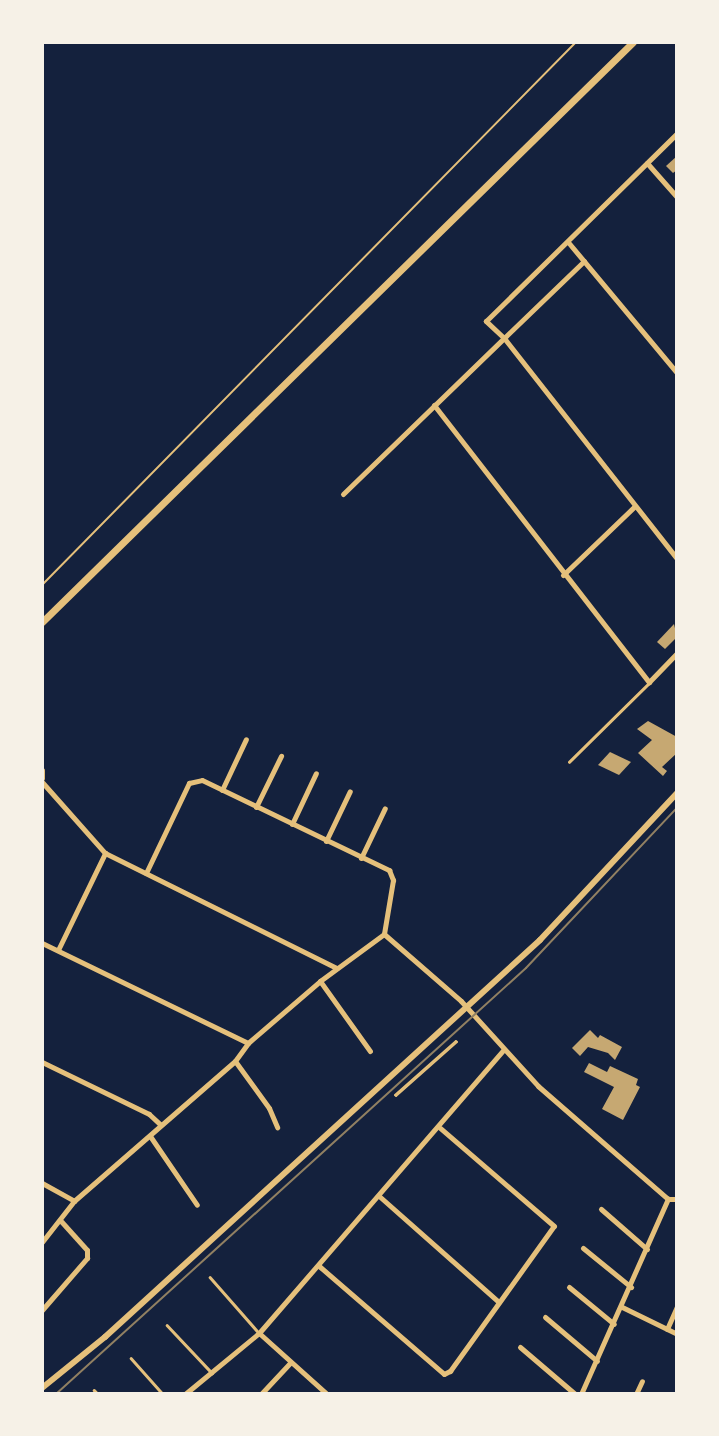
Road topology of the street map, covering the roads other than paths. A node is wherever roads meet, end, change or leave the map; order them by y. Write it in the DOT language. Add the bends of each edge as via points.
graph roads {
  1 [pos="633,42"];
  2 [pos="677,133"];
  3 [pos="647,163"];
  4 [pos="677,197"];
  5 [pos="568,242"];
  6 [pos="584,261"];
  7 [pos="504,338"];
  8 [pos="677,373"];
  9 [pos="434,405"];
  10 [pos="343,495"];
  11 [pos="634,507"];
  12 [pos="677,559"];
  13 [pos="563,575"];
  14 [pos="42,622"];
  15 [pos="677,653"];
  16 [pos="649,682"];
  17 [pos="246,739"];
  18 [pos="281,757"];
  19 [pos="569,762"];
  20 [pos="42,770"];
  21 [pos="316,773"];
  22 [pos="42,780"];
  23 [pos="222,790"];
  24 [pos="351,791"];
  25 [pos="677,793"];
  26 [pos="256,807"];
  27 [pos="385,808"];
  28 [pos="292,824"];
  29 [pos="326,841"];
  30 [pos="105,853"];
  31 [pos="361,858"];
  32 [pos="146,873"];
  33 [pos="384,934"];
  34 [pos="42,943"];
  35 [pos="58,950"];
  36 [pos="337,968"];
  37 [pos="320,981"];
  38 [pos="467,1007"];
  39 [pos="248,1043"];
  40 [pos="503,1049"];
  41 [pos="370,1051"];
  42 [pos="235,1060"];
  43 [pos="42,1062"];
  44 [pos="161,1125"];
  45 [pos="277,1127"];
  46 [pos="440,1128"];
  47 [pos="150,1136"];
  48 [pos="42,1183"];
  49 [pos="379,1196"];
  50 [pos="668,1199"];
  51 [pos="677,1199"];
  52 [pos="74,1201"];
  53 [pos="197,1205"];
  54 [pos="601,1209"];
  55 [pos="62,1222"];
  56 [pos="42,1242"];
  57 [pos="583,1248"];
  58 [pos="647,1249"];
  59 [pos="319,1266"];
  60 [pos="210,1277"];
  61 [pos="569,1287"];
  62 [pos="631,1287"];
  63 [pos="499,1302"];
  64 [pos="622,1307"];
  65 [pos="677,1307"];
  66 [pos="42,1310"];
  67 [pos="545,1317"];
  68 [pos="614,1324"];
  69 [pos="167,1325"];
  70 [pos="667,1329"];
  71 [pos="259,1332"];
  72 [pos="677,1334"];
  73 [pos="520,1347"];
  74 [pos="131,1357"];
  75 [pos="597,1361"];
  76 [pos="290,1363"];
  77 [pos="59,1373"];
  78 [pos="212,1373"];
  79 [pos="642,1381"];
  80 [pos="42,1382"];
  81 [pos="42,1388"];
  82 [pos="94,1390"];
  83 [pos="319,1392"];
  84 [pos="98,1394"];
  85 [pos="163,1394"];
  86 [pos="185,1394"];
  87 [pos="261,1394"];
  88 [pos="327,1394"];
  89 [pos="575,1394"];
  90 [pos="581,1394"];
  91 [pos="636,1394"];
  1 -- 14 [label="main road"];
  2 -- 3 [label="street"];
  3 -- 4 [label="street"];
  3 -- 5 [label="street"];
  5 -- 6 [label="street"];
  5 -- 7 [label="street" via="486,321"];
  6 -- 7 [label="street"];
  6 -- 8 [label="street"];
  7 -- 9 [label="street"];
  7 -- 11 [label="street"];
  9 -- 10 [label="street"];
  9 -- 13 [label="street"];
  11 -- 12 [label="street"];
  11 -- 13 [label="street"];
  13 -- 16 [label="street"];
  15 -- 16 [label="street"];
  16 -- 19 [label="lane"];
  17 -- 23 [label="street"];
  18 -- 26 [label="street"];
  20 -- 22 [label="street"];
  21 -- 28 [label="street"];
  22 -- 30 [label="street"];
  23 -- 26 [label="street"];
  23 -- 32 [label="street" via="202,780 189,783"];
  24 -- 29 [label="street"];
  25 -- 38 [label="street" via="598,883"];
  26 -- 28 [label="street"];
  27 -- 31 [label="street"];
  28 -- 29 [label="street"];
  29 -- 31 [label="street"];
  30 -- 32 [label="street"];
  30 -- 35 [label="street"];
  31 -- 33 [label="street" via="393,875"];
  32 -- 36 [label="street"];
  33 -- 36 [label="street"];
  33 -- 38 [label="street"];
  34 -- 35 [label="street"];
  35 -- 39 [label="street"];
  36 -- 37 [label="street"];
  37 -- 39 [label="street"];
  37 -- 41 [label="street"];
  38 -- 40 [label="street"];
  38 -- 77 [label="street"];
  39 -- 42 [label="street"];
  40 -- 46 [label="street"];
  40 -- 50 [label="street"];
  42 -- 44 [label="street"];
  42 -- 45 [label="street"];
  43 -- 44 [label="street" via="149,1114"];
  44 -- 47 [label="street"];
  46 -- 49 [label="street"];
  46 -- 63 [label="street" via="554,1226"];
  47 -- 52 [label="street"];
  47 -- 53 [label="street"];
  48 -- 52 [label="street"];
  49 -- 59 [label="street"];
  49 -- 63 [label="street"];
  50 -- 51 [label="street"];
  50 -- 58 [label="street"];
  52 -- 55 [label="street"];
  54 -- 58 [label="street"];
  55 -- 56 [label="street"];
  55 -- 66 [label="street" via="87,1250 87,1258"];
  57 -- 62 [label="street"];
  58 -- 62 [label="street"];
  59 -- 63 [label="street" via="444,1374"];
  59 -- 71 [label="street"];
  60 -- 71 [label="lane"];
  61 -- 68 [label="street"];
  62 -- 64 [label="street"];
  64 -- 68 [label="street"];
  64 -- 70 [label="street"];
  65 -- 70 [label="street"];
  67 -- 75 [label="street"];
  68 -- 75 [label="street"];
  69 -- 78 [label="lane"];
  70 -- 72 [label="street"];
  71 -- 76 [label="street"];
  71 -- 78 [label="street"];
  73 -- 89 [label="street"];
  74 -- 85 [label="lane"];
  75 -- 90 [label="street"];
  76 -- 83 [label="street"];
  76 -- 87 [label="street"];
  77 -- 80 [label="street"];
  77 -- 81 [label="street"];
  78 -- 86 [label="street"];
  79 -- 91 [label="street"];
  82 -- 84 [label="lane"];
  83 -- 88 [label="street"];
}
